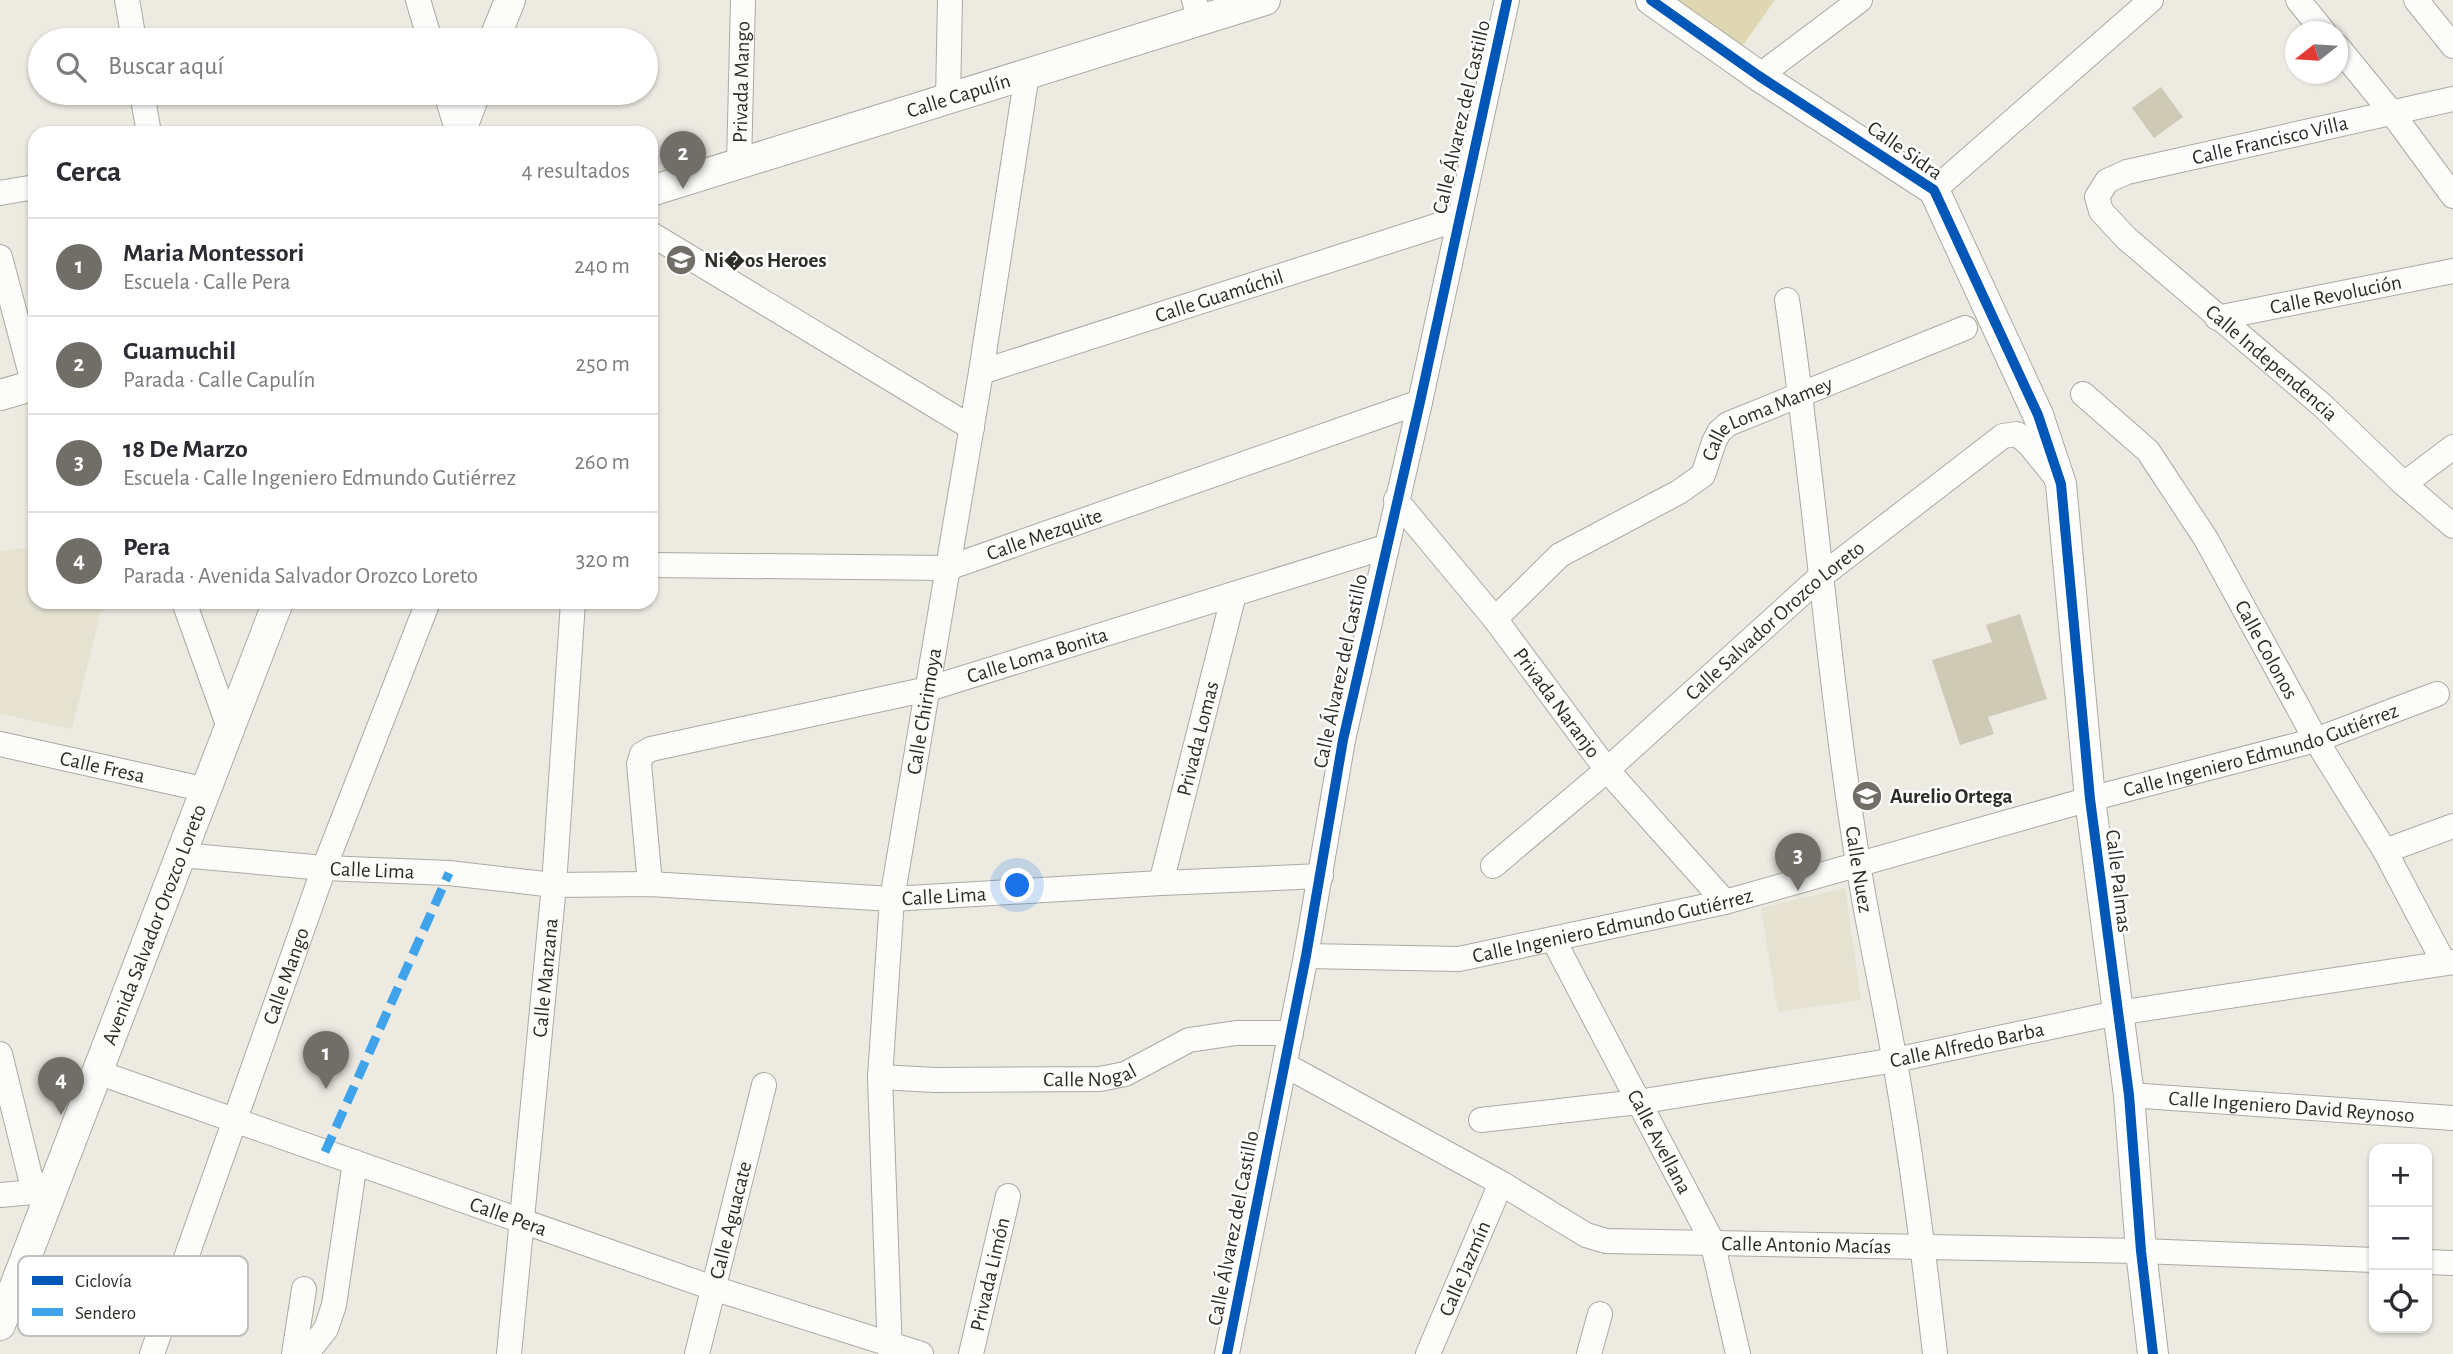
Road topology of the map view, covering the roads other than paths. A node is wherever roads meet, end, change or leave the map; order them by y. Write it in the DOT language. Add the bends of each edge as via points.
graph roads {
  1 [pos="127,0"];
  2 [pos="418,0"];
  3 [pos="510,0"];
  4 [pos="743,0"];
  5 [pos="950,0"];
  6 [pos="1265,0"];
  7 [pos="1507,0"];
  8 [pos="1651,0"];
  9 [pos="1860,0"];
  10 [pos="2151,0"];
  11 [pos="2298,0"];
  12 [pos="2416,0"];
  13 [pos="1197,10"];
  14 [pos="2316,21"];
  15 [pos="132,28"];
  16 [pos="426,28"];
  17 [pos="499,28"];
  18 [pos="2453,46"];
  19 [pos="2348,60"];
  20 [pos="1027,74"];
  21 [pos="1759,76"];
  22 [pos="948,99"];
  23 [pos="2453,99"];
  24 [pos="144,105"];
  25 [pos="450,105"];
  26 [pos="470,105"];
  27 [pos="2392,113"];
  28 [pos="148,126"];
  29 [pos="457,126"];
  30 [pos="462,126"];
  31 [pos="740,164"];
  32 [pos="28,188"];
  33 [pos="658,189"];
  34 [pos="1934,190"];
  35 [pos="0,193"];
  36 [pos="2453,196"];
  37 [pos="2096,197"];
  38 [pos="1458,219"];
  39 [pos="658,238"];
  40 [pos="0,257"];
  41 [pos="2453,271"];
  42 [pos="1787,300"];
  43 [pos="2217,318"];
  44 [pos="1965,328"];
  45 [pos="28,362"];
  46 [pos="981,372"];
  47 [pos="28,387"];
  48 [pos="2083,394"];
  49 [pos="0,396"];
  50 [pos="1801,396"];
  51 [pos="1420,402"];
  52 [pos="2038,415"];
  53 [pos="972,428"];
  54 [pos="2453,447"];
  55 [pos="2062,484"];
  56 [pos="2404,484"];
  57 [pos="1396,500"];
  58 [pos="2453,526"];
  59 [pos="1385,547"];
  60 [pos="658,565"];
  61 [pos="948,568"];
  62 [pos="1820,577"];
  63 [pos="1234,594"];
  64 [pos="187,609"];
  65 [pos="275,609"];
  66 [pos="426,609"];
  67 [pos="573,609"];
  68 [pos="1495,618"];
  69 [pos="928,690"];
  70 [pos="2437,694"];
  71 [pos="230,730"];
  72 [pos="2316,740"];
  73 [pos="0,744"];
  74 [pos="1607,769"];
  75 [pos="207,790"];
  76 [pos="2090,799"];
  77 [pos="2453,827"];
  78 [pos="2385,851"];
  79 [pos="181,855"];
  80 [pos="1858,863"];
  81 [pos="1493,866"];
  82 [pos="324,868"];
  83 [pos="1321,876"];
  84 [pos="1161,883"];
  85 [pos="650,884"];
  86 [pos="554,885"];
  87 [pos="892,899"];
  88 [pos="1725,902"];
  89 [pos="1553,939"];
  90 [pos="1306,956"];
  91 [pos="2449,963"];
  92 [pos="2117,1013"];
  93 [pos="1291,1033"];
  94 [pos="0,1054"];
  95 [pos="1895,1060"];
  96 [pos="1285,1065"];
  97 [pos="97,1072"];
  98 [pos="880,1077"];
  99 [pos="764,1085"];
  100 [pos="2129,1095"];
  101 [pos="1638,1102"];
  102 [pos="2453,1118"];
  103 [pos="233,1120"];
  104 [pos="1481,1120"];
  105 [pos="355,1162"];
  106 [pos="1501,1183"];
  107 [pos="0,1195"];
  108 [pos="41,1196"];
  109 [pos="1008,1196"];
  110 [pos="523,1223"];
  111 [pos="1712,1241"];
  112 [pos="1923,1246"];
  113 [pos="2141,1251"];
  114 [pos="22,1256"];
  115 [pos="186,1256"];
  116 [pos="2369,1260"];
  117 [pos="2432,1262"];
  118 [pos="2453,1263"];
  119 [pos="18,1268"];
  120 [pos="713,1288"];
  121 [pos="304,1289"];
  122 [pos="1600,1314"];
  123 [pos="0,1325"];
  124 [pos="158,1336"];
  125 [pos="890,1349"];
  126 [pos="152,1354"];
  127 [pos="294,1354"];
  128 [pos="306,1354"];
  129 [pos="509,1354"];
  130 [pos="696,1354"];
  131 [pos="921,1354"];
  132 [pos="971,1354"];
  133 [pos="1227,1354"];
  134 [pos="1428,1354"];
  135 [pos="1589,1354"];
  136 [pos="1738,1354"];
  137 [pos="1935,1354"];
  138 [pos="2153,1354"];
  1 -- 15 [label="street"];
  2 -- 16 [label="street"];
  3 -- 17 [label="street"];
  4 -- 31 [label="street, Privada Mango"];
  5 -- 22 [label="street"];
  6 -- 13 [label="street, Calle Capulín"];
  7 -- 38 [label="street, Calle Álvarez del Castillo"];
  8 -- 21 [label="street, Calle Sidra"];
  9 -- 21 [label="street"];
  10 -- 34 [label="street"];
  11 -- 14 [label="street"];
  12 -- 18 [label="street"];
  13 -- 20 [label="street, Calle Capulín"];
  19 -- 27 [label="street"];
  20 -- 22 [label="street, Calle Capulín"];
  20 -- 46 [label="street, Calle Chirimoya"];
  21 -- 34 [label="street, Calle Sidra"];
  22 -- 31 [label="street, Calle Capulín"];
  23 -- 27 [label="street, Calle Francisco Villa"];
  24 -- 28 [label="street"];
  25 -- 29 [label="street"];
  26 -- 30 [label="street"];
  27 -- 36 [label="street"];
  27 -- 37 [label="street, Calle Francisco Villa" via="2127,172 2108,181"];
  31 -- 33 [label="street, Calle Capulín"];
  32 -- 35 [label="street"];
  34 -- 52 [label="street, Calle Sidra"];
  37 -- 43 [label="street, Calle Independencia" via="2101,211 2126,238"];
  38 -- 46 [label="street, Calle Guamúchil"];
  38 -- 51 [label="street, Calle Álvarez del Castillo"];
  39 -- 53 [label="street"];
  40 -- 45 [label="street"];
  41 -- 43 [label="street, Calle Revolución"];
  42 -- 50 [label="street, Calle Nuez"];
  43 -- 56 [label="street, Calle Independencia" via="2323,407"];
  44 -- 50 [label="street, Calle Loma Mamey"];
  46 -- 53 [label="street, Calle Chirimoya"];
  47 -- 49 [label="street"];
  48 -- 72 [label="street, Calle Colonos" via="2148,451 2206,539"];
  50 -- 62 [label="street, Calle Nuez"];
  50 -- 68 [label="street, Calle Loma Mamey" via="1728,424 1714,442 1703,475 1560,555"];
  51 -- 57 [label="street, Calle Álvarez del Castillo"];
  51 -- 61 [label="street, Calle Mezquite"];
  52 -- 55 [label="street, Calle Palmas"];
  53 -- 61 [label="street, Calle Chirimoya"];
  54 -- 56 [label="street"];
  55 -- 62 [label="street, Calle Salvador Orozco Loreto" via="2024,438 2009,434"];
  55 -- 76 [label="street, Calle Palmas"];
  56 -- 58 [label="street, Calle Independencia"];
  57 -- 59 [label="street, Calle Álvarez del Castillo"];
  57 -- 68 [label="street, Privada Naranjo"];
  59 -- 63 [label="street, Calle Loma Bonita"];
  59 -- 83 [label="street, Calle Álvarez del Castillo" via="1343,740"];
  60 -- 61 [label="street, Calle Mezquite"];
  61 -- 69 [label="street, Calle Chirimoya"];
  62 -- 74 [label="street, Calle Salvador Orozco Loreto"];
  62 -- 80 [label="street, Calle Nuez"];
  63 -- 69 [label="street, Calle Loma Bonita"];
  63 -- 84 [label="street, Privada Lomas"];
  64 -- 71 [label="street"];
  65 -- 71 [label="street, Avenida Salvador Orozco Loreto"];
  66 -- 82 [label="street, Calle Mango"];
  67 -- 86 [label="street, Calle Manzana"];
  68 -- 74 [label="street, Privada Naranjo"];
  69 -- 85 [label="street, Calle Loma Bonita" via="642,754 639,764"];
  69 -- 87 [label="street, Calle Chirimoya"];
  70 -- 72 [label="street, Calle Ingeniero Edmundo Gutiérrez"];
  71 -- 75 [label="street, Avenida Salvador Orozco Loreto"];
  72 -- 76 [label="street, Calle Ingeniero Edmundo Gutiérrez"];
  72 -- 78 [label="street, Calle Colonos"];
  73 -- 75 [label="street, Calle Fresa"];
  74 -- 81 [label="street, Calle Salvador Orozco Loreto"];
  74 -- 88 [label="street, Privada Naranjo"];
  75 -- 79 [label="street, Avenida Salvador Orozco Loreto"];
  76 -- 80 [label="street, Calle Ingeniero Edmundo Gutiérrez"];
  76 -- 92 [label="street, Calle Palmas"];
  77 -- 78 [label="street"];
  78 -- 91 [label="street, Calle Colonos"];
  79 -- 82 [label="street, Calle Lima"];
  79 -- 97 [label="street, Avenida Salvador Orozco Loreto"];
  80 -- 88 [label="street, Calle Ingeniero Edmundo Gutiérrez"];
  80 -- 95 [label="street, Calle Nuez"];
  82 -- 86 [label="street, Calle Lima" via="449,873"];
  82 -- 103 [label="street, Calle Mango"];
  83 -- 84 [label="street, Calle Lima"];
  83 -- 90 [label="street, Calle Álvarez del Castillo"];
  84 -- 87 [label="street, Calle Lima"];
  85 -- 86 [label="street, Calle Lima"];
  85 -- 87 [label="street, Calle Lima"];
  86 -- 110 [label="street, Calle Manzana"];
  87 -- 98 [label="street, Calle Chirimoya"];
  88 -- 89 [label="street, Calle Ingeniero Edmundo Gutiérrez"];
  89 -- 90 [label="street, Calle Ingeniero Edmundo Gutiérrez" via="1459,959"];
  89 -- 101 [label="street, Calle Avellana"];
  90 -- 93 [label="street, Calle Álvarez del Castillo"];
  91 -- 92 [label="street, Calle Alfredo Barba"];
  92 -- 95 [label="street, Calle Alfredo Barba"];
  92 -- 100 [label="street, Calle Palmas"];
  93 -- 96 [label="street, Calle Álvarez del Castillo"];
  93 -- 98 [label="street, Calle Nogal" via="1236,1033 1189,1040 1125,1074 1100,1079"];
  94 -- 108 [label="street"];
  95 -- 101 [label="street, Calle Alfredo Barba"];
  95 -- 112 [label="street, Calle Nuez"];
  96 -- 106 [label="street, Calle Antonio Macías"];
  96 -- 133 [label="street, Calle Álvarez del Castillo"];
  97 -- 103 [label="street, Calle Pera"];
  97 -- 108 [label="street, Avenida Salvador Orozco Loreto"];
  98 -- 125 [label="street, Calle Chirimoya"];
  99 -- 120 [label="street, Calle Aguacate"];
  100 -- 102 [label="street, Calle Ingeniero David Reynoso"];
  100 -- 113 [label="street, Calle Palmas"];
  101 -- 104 [label="street, Calle Alfredo Barba"];
  101 -- 111 [label="street, Calle Avellana"];
  103 -- 105 [label="street, Calle Pera"];
  103 -- 115 [label="street, Calle Mango"];
  105 -- 110 [label="street, Calle Pera"];
  105 -- 128 [label="street" via="334,1305 326,1329"];
  106 -- 111 [label="street, Calle Antonio Macías" via="1586,1235 1606,1241"];
  106 -- 134 [label="street, Calle Jazmín"];
  107 -- 108 [label="street"];
  108 -- 114 [label="street, Avenida Salvador Orozco Loreto"];
  109 -- 132 [label="street, Privada Limón"];
  110 -- 120 [label="street, Calle Pera"];
  110 -- 129 [label="street, Calle Manzana"];
  111 -- 112 [label="street, Calle Antonio Macías"];
  111 -- 136 [label="street, Calle Avellana"];
  112 -- 113 [label="street, Calle Antonio Macías"];
  112 -- 137 [label="street, Calle Nuez"];
  113 -- 116 [label="street, Calle Antonio Macías"];
  113 -- 138 [label="street, Calle Palmas"];
  117 -- 118 [label="street"];
  119 -- 123 [label="street, Avenida Salvador Orozco Loreto"];
  120 -- 125 [label="street, Calle Pera"];
  120 -- 130 [label="street, Calle Aguacate"];
  121 -- 127 [label="street"];
  122 -- 135 [label="street"];
  124 -- 126 [label="street, Calle Mango"];
  125 -- 131 [label="street, Calle Pera"];
}
